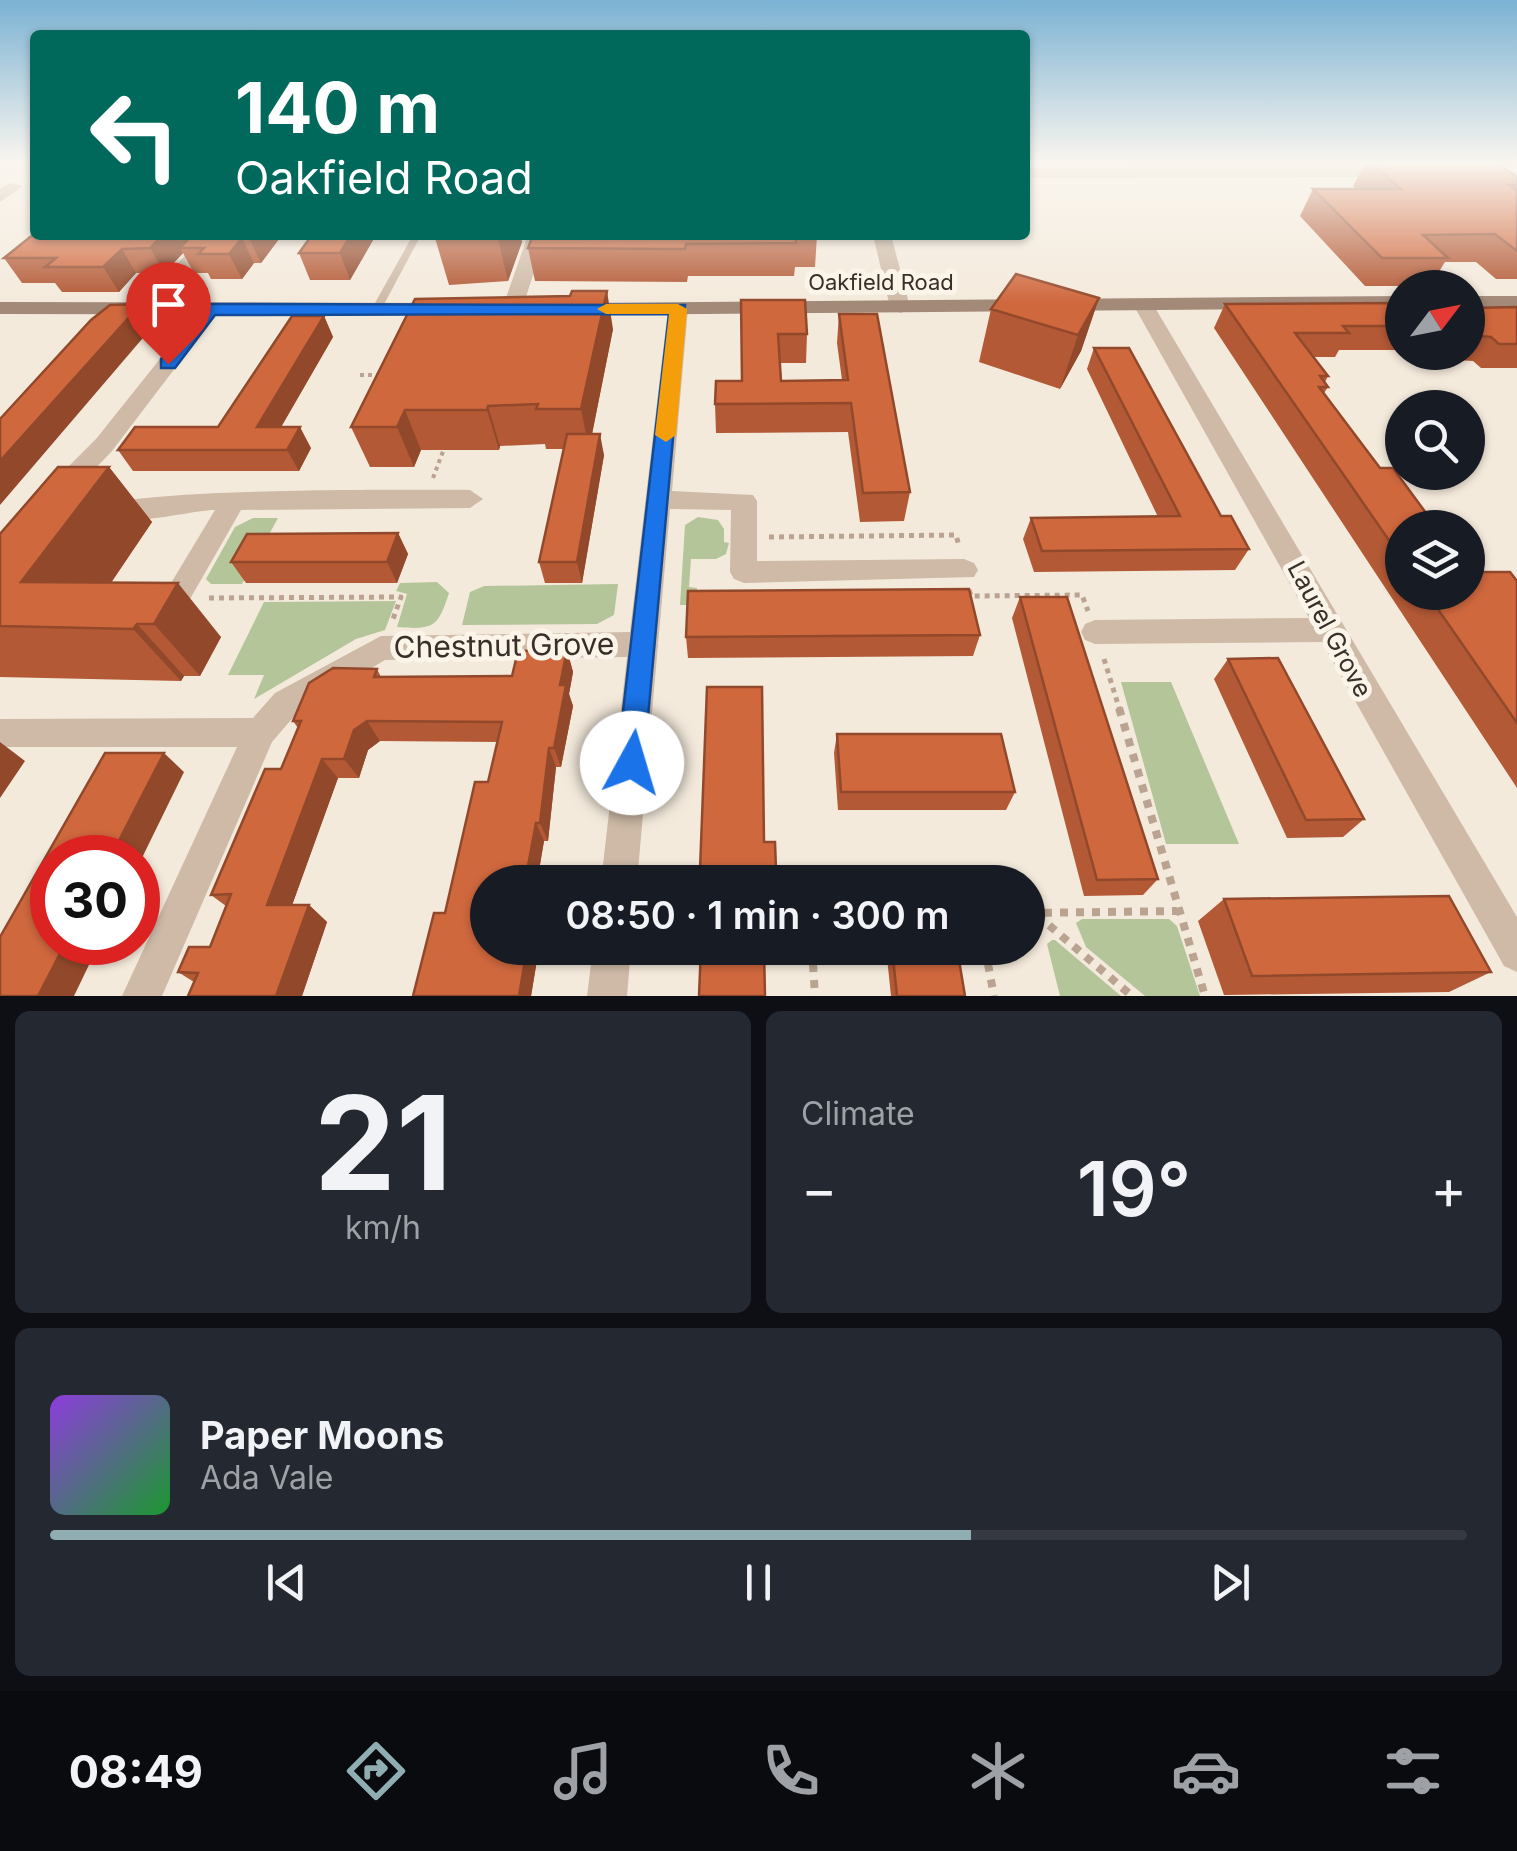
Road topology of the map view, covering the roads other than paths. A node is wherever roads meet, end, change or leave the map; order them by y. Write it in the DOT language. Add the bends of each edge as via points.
graph roads {
  1 [pos="208,240"];
  2 [pos="414,240"];
  3 [pos="534,240"];
  4 [pos="883,240"];
  5 [pos="1385,302"];
  6 [pos="1485,302"];
  7 [pos="1517,302"];
  8 [pos="1144,306"];
  9 [pos="900,307"];
  10 [pos="0,308"];
  11 [pos="150,308"];
  12 [pos="210,309"];
  13 [pos="511,309"];
  14 [pos="678,309"];
  15 [pos="376,310"];
  16 [pos="470,499"];
  17 [pos="658,500"];
  18 [pos="232,502"];
  19 [pos="964,570"];
  20 [pos="176,598"];
  21 [pos="1331,630"];
  22 [pos="1095,632"];
  23 [pos="645,644"];
  24 [pos="260,732"];
  25 [pos="0,733"];
  26 [pos="621,865"];
  27 [pos="1517,953"];
  28 [pos="610,965"];
  29 [pos="142,996"];
  30 [pos="607,996"];
  1 -- 11 [label="street"];
  2 -- 15 [label="lane"];
  3 -- 13 [label="street"];
  4 -- 9 [label="street"];
  5 -- 8 [label="street, Oakfield Road"];
  6 -- 7 [label="street"];
  8 -- 9 [label="street, Oakfield Road"];
  8 -- 21 [label="street, Laurel Grove"];
  9 -- 14 [label="street, Oakfield Road"];
  10 -- 11 [label="street, Oakfield Road"];
  11 -- 12 [label="street, Oakfield Road"];
  12 -- 15 [label="street, Oakfield Road"];
  12 -- 18 [label="street" via="45,509"];
  13 -- 14 [label="street, Oakfield Road"];
  13 -- 15 [label="street, Oakfield Road"];
  14 -- 17 [label="street"];
  16 -- 18 [label="street"];
  17 -- 19 [label="street" via="744,500 744,572"];
  17 -- 23 [label="street"];
  18 -- 20 [label="street"];
  21 -- 22 [label="street"];
  21 -- 27 [label="street, Laurel Grove"];
  23 -- 24 [label="street, Chestnut Grove" via="381,648 286,704"];
  23 -- 26 [label="street"];
  24 -- 25 [label="street"];
  24 -- 29 [label="street, Chestnut Grove"];
  28 -- 30 [label="street"];
}
